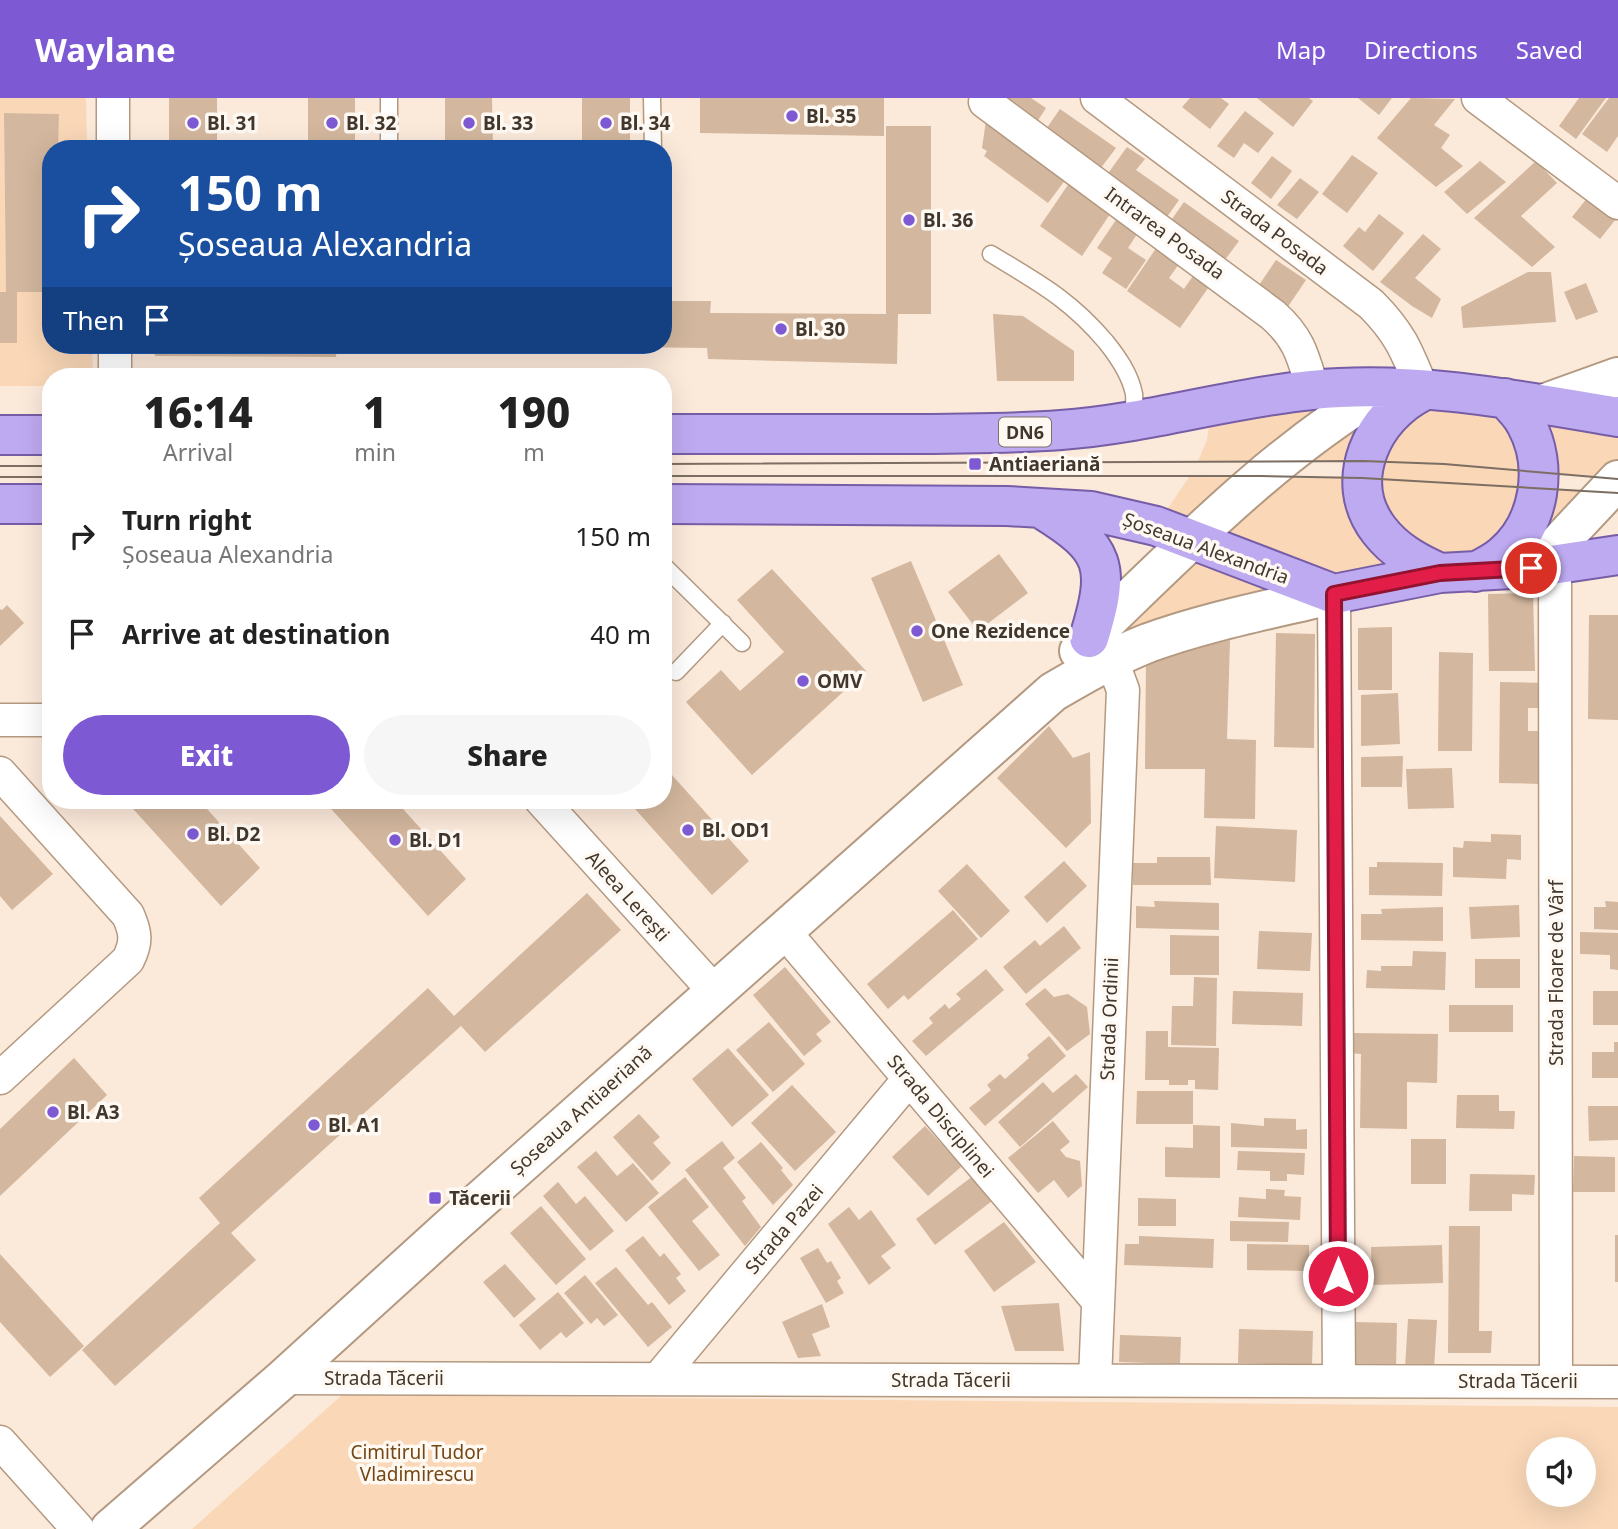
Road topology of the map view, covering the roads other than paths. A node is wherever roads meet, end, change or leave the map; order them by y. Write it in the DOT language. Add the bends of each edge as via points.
graph roads {
  1 [pos="113,98"];
  2 [pos="389,98"];
  3 [pos="652,98"];
  4 [pos="1097,98"];
  5 [pos="1478,98"];
  6 [pos="985,102"];
  7 [pos="113,140"];
  8 [pos="389,140"];
  9 [pos="653,140"];
  10 [pos="1618,203"];
  11 [pos="991,254"];
  12 [pos="1618,377"];
  13 [pos="1384,388"];
  14 [pos="1313,390"];
  15 [pos="1423,391"];
  16 [pos="1506,398"];
  17 [pos="1543,404"];
  18 [pos="1618,417"];
  19 [pos="1133,421"];
  20 [pos="672,434"];
  21 [pos="0,435"];
  22 [pos="42,435"];
  23 [pos="1618,480"];
  24 [pos="672,503"];
  25 [pos="0,504"];
  26 [pos="42,504"];
  27 [pos="1040,508"];
  28 [pos="1193,540"];
  29 [pos="1618,555"];
  30 [pos="1543,566"];
  31 [pos="1457,572"];
  32 [pos="672,574"];
  33 [pos="1334,594"];
  34 [pos="723,622"];
  35 [pos="742,643"];
  36 [pos="1097,651"];
  37 [pos="676,672"];
  38 [pos="0,720"];
  39 [pos="42,720"];
  40 [pos="0,773"];
  41 [pos="42,801"];
  42 [pos="49,809"];
  43 [pos="549,809"];
  44 [pos="783,930"];
  45 [pos="715,992"];
  46 [pos="0,1078"];
  47 [pos="909,1079"];
  48 [pos="1098,1301"];
  49 [pos="284,1378"];
  50 [pos="659,1379"];
  51 [pos="1096,1380"];
  52 [pos="1339,1381"];
  53 [pos="1556,1381"];
  54 [pos="1618,1382"];
  55 [pos="0,1442"];
  56 [pos="78,1529"];
  57 [pos="110,1529"];
  1 -- 7 [label="street"];
  2 -- 8 [label="lane"];
  3 -- 9 [label="lane"];
  4 -- 15 [label="street, Strada Posada" via="1371,304 1402,341"];
  5 -- 10 [label="street"];
  6 -- 14 [label="street, Intrarea Posada" via="1273,315 1299,344"];
  11 -- 19 [label="lane" via="1059,295 1085,317 1130,380"];
  12 -- 17 [label="main road"];
  13 -- 14 [label="main road, DN6"];
  13 -- 15 [label="main road, DN6"];
  13 -- 28 [label="main road, Șoseaua Antiaeriană" via="1301,444"];
  14 -- 19 [label="main road, DN6"];
  15 -- 16 [label="main road, DN6"];
  15 -- 31 [label="main road" via="1395,408 1373,437 1363,461 1363,491 1371,518 1387,540 1413,560"];
  16 -- 17 [label="main road, DN6"];
  16 -- 31 [label="main road" via="1533,441 1538,471 1535,505 1513,545 1494,562"];
  17 -- 18 [label="main road, DN6"];
  19 -- 20 [label="main road, DN6" via="1021,432"];
  21 -- 22 [label="main road"];
  23 -- 30 [label="main road"];
  24 -- 27 [label="main road, Șoseaua Alexandria"];
  25 -- 26 [label="main road"];
  27 -- 28 [label="main road, Șoseaua Alexandria" via="1113,515"];
  27 -- 36 [label="main road" via="1073,528 1095,553 1101,588"];
  28 -- 33 [label="main road, Șoseaua Alexandria"];
  28 -- 36 [label="main road, Șoseaua Antiaeriană"];
  29 -- 30 [label="main road"];
  30 -- 31 [label="main road"];
  30 -- 53 [label="street, Strada Floare de Vârf"];
  31 -- 33 [label="main road"];
  32 -- 34 [label="lane"];
  33 -- 36 [label="main road" via="1147,644"];
  33 -- 52 [label="street"];
  34 -- 35 [label="lane"];
  34 -- 37 [label="lane"];
  36 -- 44 [label="main road, Șoseaua Antiaeriană"];
  36 -- 48 [label="street, Strada Ordinii" via="1117,674 1123,691"];
  38 -- 39 [label="street"];
  40 -- 41 [label="street"];
  42 -- 46 [label="street" via="128,915 136,933 135,947 128,960"];
  43 -- 45 [label="street, Aleea Lerești"];
  44 -- 45 [label="main road, Șoseaua Antiaeriană"];
  44 -- 47 [label="street, Strada Disciplinei"];
  45 -- 49 [label="main road, Șoseaua Antiaeriană"];
  47 -- 48 [label="street, Strada Disciplinei"];
  47 -- 50 [label="street, Strada Pazei"];
  48 -- 51 [label="street, Strada Ordinii"];
  49 -- 50 [label="street, Strada Tăcerii"];
  49 -- 57 [label="main road, Șoseaua Antiaeriană"];
  50 -- 51 [label="street, Strada Tăcerii"];
  51 -- 52 [label="street, Strada Tăcerii"];
  52 -- 53 [label="street, Strada Tăcerii"];
  53 -- 54 [label="street, Strada Tăcerii"];
  55 -- 56 [label="street"];
}
